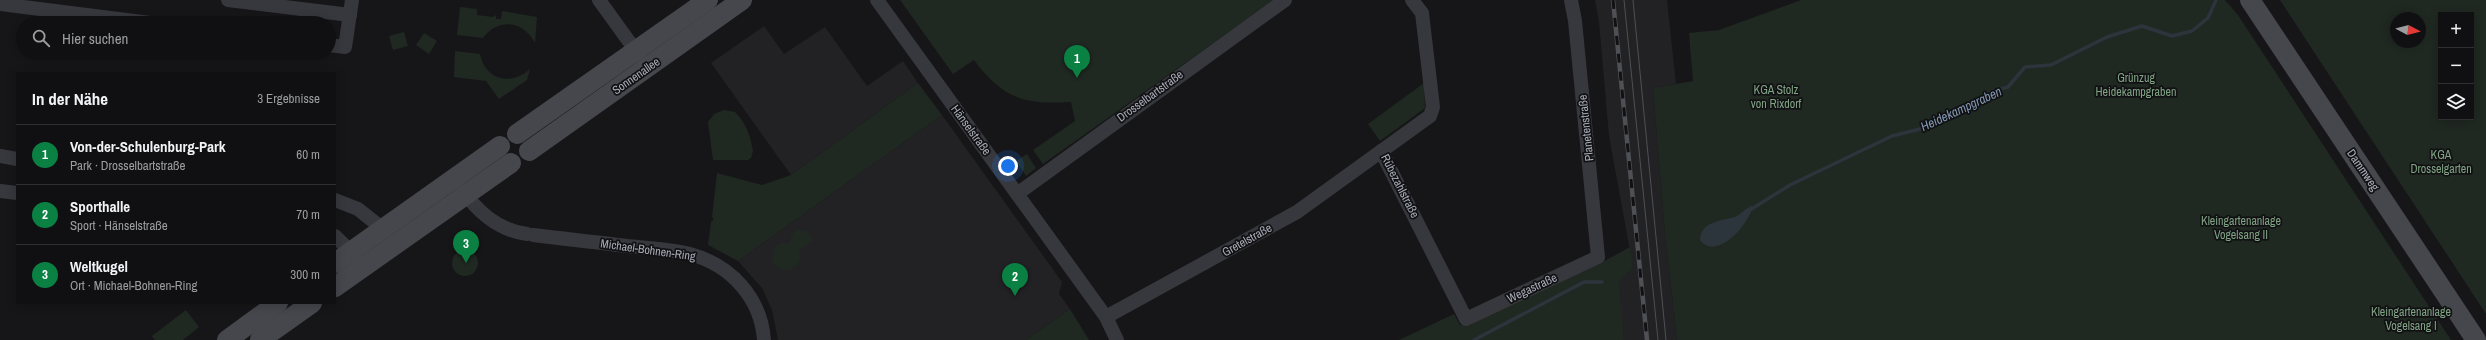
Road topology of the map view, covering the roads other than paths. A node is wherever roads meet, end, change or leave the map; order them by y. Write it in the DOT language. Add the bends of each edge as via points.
graph roads {
  1 [pos="228,0"];
  2 [pos="352,0"];
  3 [pos="599,0"];
  4 [pos="708,0"];
  5 [pos="742,0"];
  6 [pos="877,0"];
  7 [pos="1285,0"];
  8 [pos="1412,0"];
  9 [pos="1571,0"];
  10 [pos="2250,0"];
  11 [pos="0,4"];
  12 [pos="350,15"];
  13 [pos="95,16"];
  14 [pos="336,46"];
  15 [pos="636,51"];
  16 [pos="647,68"];
  17 [pos="517,134"];
  18 [pos="500,146"];
  19 [pos="529,151"];
  20 [pos="1381,151"];
  21 [pos="0,156"];
  22 [pos="16,158"];
  23 [pos="512,163"];
  24 [pos="454,179"];
  25 [pos="0,191"];
  26 [pos="16,193"];
  27 [pos="1017,194"];
  28 [pos="466,195"];
  29 [pos="336,200"];
  30 [pos="383,229"];
  31 [pos="336,237"];
  32 [pos="352,251"];
  33 [pos="1598,257"];
  34 [pos="336,262"];
  35 [pos="364,266"];
  36 [pos="336,286"];
  37 [pos="277,304"];
  38 [pos="311,304"];
  39 [pos="1106,317"];
  40 [pos="1466,319"];
  41 [pos="227,340"];
  42 [pos="260,340"];
  43 [pos="764,340"];
  44 [pos="1117,340"];
  45 [pos="2476,340"];
  1 -- 12 [label="street"];
  2 -- 12 [label="street"];
  3 -- 15 [label="street"];
  4 -- 15 [label="main road, Sonnenallee"];
  5 -- 16 [label="main road, Sonnenallee"];
  6 -- 27 [label="street, Hänselstraße"];
  7 -- 27 [label="street, Drosselbartstraße"];
  8 -- 20 [label="street, Rübezahlstraße" via="1422,13 1432,111"];
  9 -- 33 [label="street, Planetenstraße"];
  10 -- 45 [label="main road, Dammweg"];
  11 -- 13 [label="street"];
  12 -- 14 [label="street" via="345,47"];
  15 -- 16 [label="street"];
  15 -- 17 [label="main road, Sonnenallee"];
  16 -- 19 [label="main road, Sonnenallee"];
  18 -- 24 [label="main road"];
  20 -- 39 [label="street, Gretelstraße" via="1297,212"];
  20 -- 40 [label="street, Rübezahlstraße"];
  21 -- 22 [label="street"];
  23 -- 28 [label="main road"];
  24 -- 28 [label="street, Michael-Bohnen-Ring"];
  24 -- 30 [label="main road"];
  25 -- 26 [label="street"];
  27 -- 39 [label="street, Hänselstraße"];
  28 -- 35 [label="main road"];
  28 -- 43 [label="street, Michael-Bohnen-Ring" via="490,221 513,231 681,252 706,259 731,275 748,293 758,312"];
  29 -- 30 [label="street" via="358,209"];
  30 -- 32 [label="main road"];
  31 -- 32 [label="street"];
  32 -- 34 [label="main road"];
  32 -- 35 [label="street"];
  33 -- 40 [label="street, Wegastraße"];
  35 -- 36 [label="main road"];
  37 -- 41 [label="main road"];
  38 -- 42 [label="main road"];
  39 -- 44 [label="street, Hänselstraße"];
}
